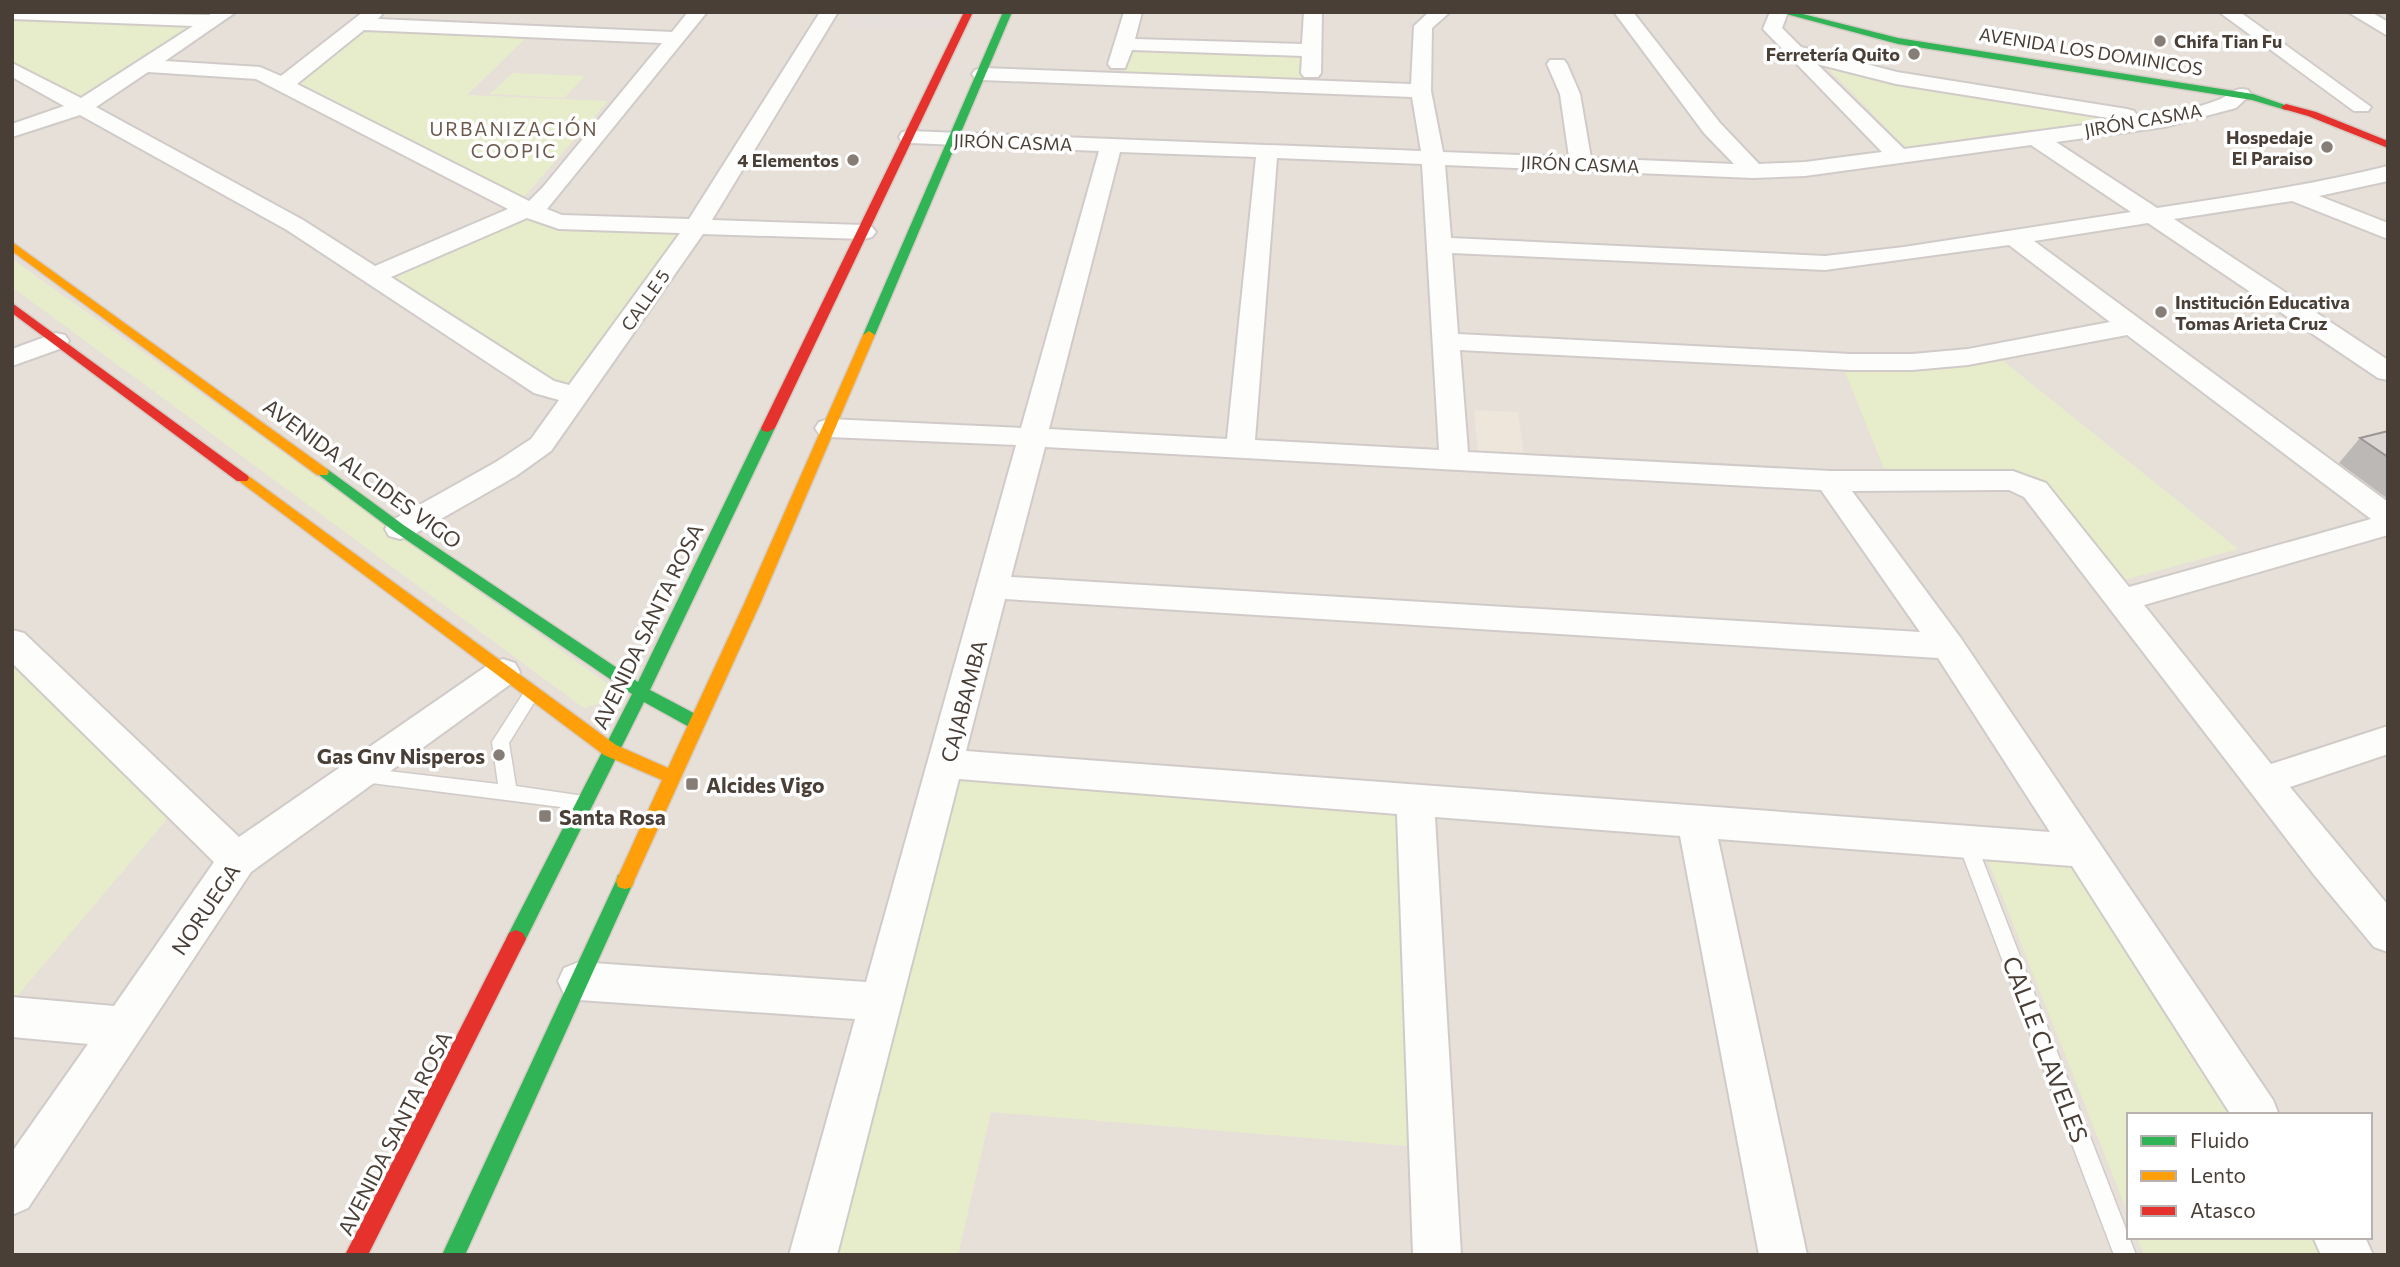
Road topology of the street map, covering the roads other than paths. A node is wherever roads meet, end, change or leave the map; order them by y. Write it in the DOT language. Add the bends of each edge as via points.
graph roads {
  1 [pos="698,12"];
  2 [pos="829,12"];
  3 [pos="969,12"];
  4 [pos="1008,12"];
  5 [pos="1133,12"];
  6 [pos="1312,12"];
  7 [pos="1441,12"];
  8 [pos="1623,12"];
  9 [pos="1781,12"];
  10 [pos="1807,12"];
  11 [pos="1850,12"];
  12 [pos="2228,12"];
  13 [pos="2357,12"];
  14 [pos="12,13"];
  15 [pos="220,17"];
  16 [pos="368,18"];
  17 [pos="1899,24"];
  18 [pos="2386,27"];
  19 [pos="676,38"];
  20 [pos="1124,44"];
  21 [pos="1311,50"];
  22 [pos="1959,50"];
  23 [pos="2001,50"];
  24 [pos="1796,52"];
  25 [pos="1557,64"];
  26 [pos="145,66"];
  27 [pos="12,69"];
  28 [pos="982,75"];
  29 [pos="1114,79"];
  30 [pos="285,83"];
  31 [pos="2246,84"];
  32 [pos="2301,86"];
  33 [pos="1310,87"];
  34 [pos="1421,91"];
  35 [pos="2322,99"];
  36 [pos="80,108"];
  37 [pos="2368,112"];
  38 [pos="2164,121"];
  39 [pos="12,131"];
  40 [pos="2388,135"];
  41 [pos="910,137"];
  42 [pos="2035,138"];
  43 [pos="955,139"];
  44 [pos="2388,145"];
  45 [pos="1111,146"];
  46 [pos="1267,152"];
  47 [pos="1898,156"];
  48 [pos="1433,158"];
  49 [pos="1581,164"];
  50 [pos="1753,171"];
  51 [pos="2388,173"];
  52 [pos="2304,199"];
  53 [pos="529,210"];
  54 [pos="2155,215"];
  55 [pos="697,226"];
  56 [pos="864,232"];
  57 [pos="2388,232"];
  58 [pos="2013,237"];
  59 [pos="1439,244"];
  60 [pos="12,245"];
  61 [pos="2388,257"];
  62 [pos="372,276"];
  63 [pos="12,307"];
  64 [pos="2132,326"];
  65 [pos="56,341"];
  66 [pos="1446,341"];
  67 [pos="12,358"];
  68 [pos="2388,372"];
  69 [pos="576,396"];
  70 [pos="829,428"];
  71 [pos="1032,437"];
  72 [pos="1240,448"];
  73 [pos="1454,460"];
  74 [pos="1830,481"];
  75 [pos="2388,517"];
  76 [pos="2388,525"];
  77 [pos="400,528"];
  78 [pos="993,587"];
  79 [pos="2122,600"];
  80 [pos="12,642"];
  81 [pos="1948,646"];
  82 [pos="517,683"];
  83 [pos="641,692"];
  84 [pos="697,723"];
  85 [pos="2388,740"];
  86 [pos="610,750"];
  87 [pos="947,764"];
  88 [pos="357,774"];
  89 [pos="672,777"];
  90 [pos="2263,781"];
  91 [pos="508,792"];
  92 [pos="1415,800"];
  93 [pos="584,803"];
  94 [pos="1696,822"];
  95 [pos="1967,843"];
  96 [pos="2083,851"];
  97 [pos="237,860"];
  98 [pos="2388,934"];
  99 [pos="579,981"];
  100 [pos="882,1002"];
  101 [pos="12,1017"];
  102 [pos="125,1027"];
  103 [pos="2256,1113"];
  104 [pos="12,1192"];
  105 [pos="2338,1239"];
  106 [pos="356,1255"];
  107 [pos="453,1255"];
  108 [pos="813,1255"];
  109 [pos="1437,1255"];
  110 [pos="1783,1255"];
  111 [pos="2125,1255"];
  112 [pos="2349,1255"];
  1 -- 19 [label="street"];
  2 -- 55 [label="street, CALLE 5"];
  3 -- 41 [label="main road, AVENIDA SANTA ROSA"];
  4 -- 28 [label="main road"];
  5 -- 20 [label="street"];
  6 -- 21 [label="street"];
  7 -- 34 [label="street" via="1423,26"];
  8 -- 50 [label="street" via="1712,128"];
  9 -- 22 [label="main road, AVENIDA LOS DOMINICOS" via="1874,36"];
  9 -- 24 [label="street" via="1772,29"];
  10 -- 23 [label="main road, AVENIDA LOS DOMINICOS" via="1892,33"];
  11 -- 17 [label="main road"];
  12 -- 37 [label="street"];
  13 -- 18 [label="street"];
  14 -- 15 [label="street"];
  15 -- 26 [label="street"];
  16 -- 19 [label="street"];
  16 -- 30 [label="street"];
  19 -- 53 [label="street" via="551,192"];
  20 -- 21 [label="street"];
  20 -- 29 [label="street"];
  21 -- 33 [label="street"];
  22 -- 23 [label="main road"];
  22 -- 31 [label="main road, AVENIDA LOS DOMINICOS"];
  23 -- 40 [label="main road, AVENIDA LOS DOMINICOS" via="2250,88"];
  24 -- 38 [label="street" via="1896,78"];
  24 -- 47 [label="street"];
  25 -- 49 [label="street" via="1570,94"];
  26 -- 30 [label="street" via="260,73"];
  26 -- 36 [label="street"];
  27 -- 36 [label="street"];
  28 -- 29 [label="street"];
  28 -- 43 [label="main road"];
  29 -- 33 [label="street"];
  30 -- 53 [label="street"];
  31 -- 38 [label="street, JIRÓN CASMA" via="2229,104"];
  31 -- 44 [label="main road, AVENIDA LOS DOMINICOS"];
  32 -- 37 [label="main road"];
  33 -- 34 [label="street"];
  34 -- 48 [label="street"];
  35 -- 37 [label="main road"];
  36 -- 39 [label="street"];
  36 -- 62 [label="street" via="295,225"];
  38 -- 42 [label="street, JIRÓN CASMA"];
  41 -- 43 [label="street, JIRÓN CASMA"];
  41 -- 56 [label="main road, AVENIDA SANTA ROSA"];
  42 -- 47 [label="street, JIRÓN CASMA"];
  42 -- 54 [label="street"];
  43 -- 45 [label="street, JIRÓN CASMA"];
  43 -- 70 [label="main road"];
  45 -- 46 [label="street, JIRÓN CASMA"];
  45 -- 71 [label="street, CAJABAMBA"];
  46 -- 48 [label="street, JIRÓN CASMA"];
  46 -- 72 [label="street"];
  47 -- 50 [label="street, JIRÓN CASMA"];
  48 -- 49 [label="street, JIRÓN CASMA"];
  48 -- 59 [label="street"];
  49 -- 50 [label="street, JIRÓN CASMA"];
  51 -- 52 [label="street"];
  52 -- 54 [label="street"];
  52 -- 57 [label="street"];
  52 -- 61 [label="street" via="2322,216"];
  53 -- 55 [label="street" via="559,222"];
  53 -- 62 [label="street"];
  54 -- 58 [label="street"];
  54 -- 68 [label="street"];
  55 -- 56 [label="street"];
  55 -- 69 [label="street, CALLE 5"];
  56 -- 83 [label="main road, AVENIDA SANTA ROSA"];
  58 -- 59 [label="street" via="1825,263"];
  58 -- 64 [label="street"];
  59 -- 66 [label="street"];
  60 -- 77 [label="main road, AVENIDA ALCIDES VIGO"];
  62 -- 69 [label="street" via="544,387"];
  63 -- 65 [label="main road"];
  64 -- 66 [label="street" via="1968,357 1912,362"];
  64 -- 75 [label="street"];
  65 -- 67 [label="street"];
  65 -- 82 [label="main road"];
  66 -- 73 [label="street"];
  69 -- 77 [label="street, CALLE 5" via="541,445"];
  70 -- 71 [label="street"];
  70 -- 84 [label="main road"];
  71 -- 72 [label="street"];
  71 -- 78 [label="street, CAJABAMBA"];
  72 -- 73 [label="street"];
  73 -- 74 [label="street"];
  74 -- 79 [label="street" via="1998,480 2026,485 2035,489"];
  74 -- 81 [label="street"];
  76 -- 79 [label="street"];
  77 -- 83 [label="main road, AVENIDA ALCIDES VIGO"];
  78 -- 81 [label="street"];
  78 -- 87 [label="street, CAJABAMBA"];
  79 -- 90 [label="street"];
  80 -- 97 [label="street"];
  81 -- 96 [label="street"];
  82 -- 86 [label="main road"];
  82 -- 88 [label="street, NORUEGA"];
  82 -- 91 [label="lane" via="500,742"];
  83 -- 84 [label="main road, AVENIDA ALCIDES VIGO"];
  83 -- 86 [label="main road, AVENIDA SANTA ROSA"];
  84 -- 89 [label="main road"];
  85 -- 90 [label="street"];
  86 -- 89 [label="main road"];
  86 -- 93 [label="main road, AVENIDA SANTA ROSA"];
  87 -- 92 [label="street"];
  87 -- 100 [label="street, CAJABAMBA"];
  88 -- 91 [label="lane"];
  88 -- 97 [label="street, NORUEGA"];
  89 -- 99 [label="main road"];
  90 -- 98 [label="street"];
  91 -- 93 [label="lane"];
  92 -- 94 [label="street"];
  92 -- 109 [label="street"];
  93 -- 106 [label="main road, AVENIDA SANTA ROSA"];
  94 -- 95 [label="street"];
  94 -- 110 [label="street"];
  95 -- 96 [label="street"];
  95 -- 111 [label="lane, CALLE CLAVELES"];
  96 -- 103 [label="street"];
  97 -- 102 [label="street, NORUEGA"];
  99 -- 100 [label="street"];
  99 -- 107 [label="main road"];
  100 -- 108 [label="street, CAJABAMBA"];
  101 -- 102 [label="street"];
  102 -- 104 [label="street, NORUEGA"];
  105 -- 112 [label="street"];
}
